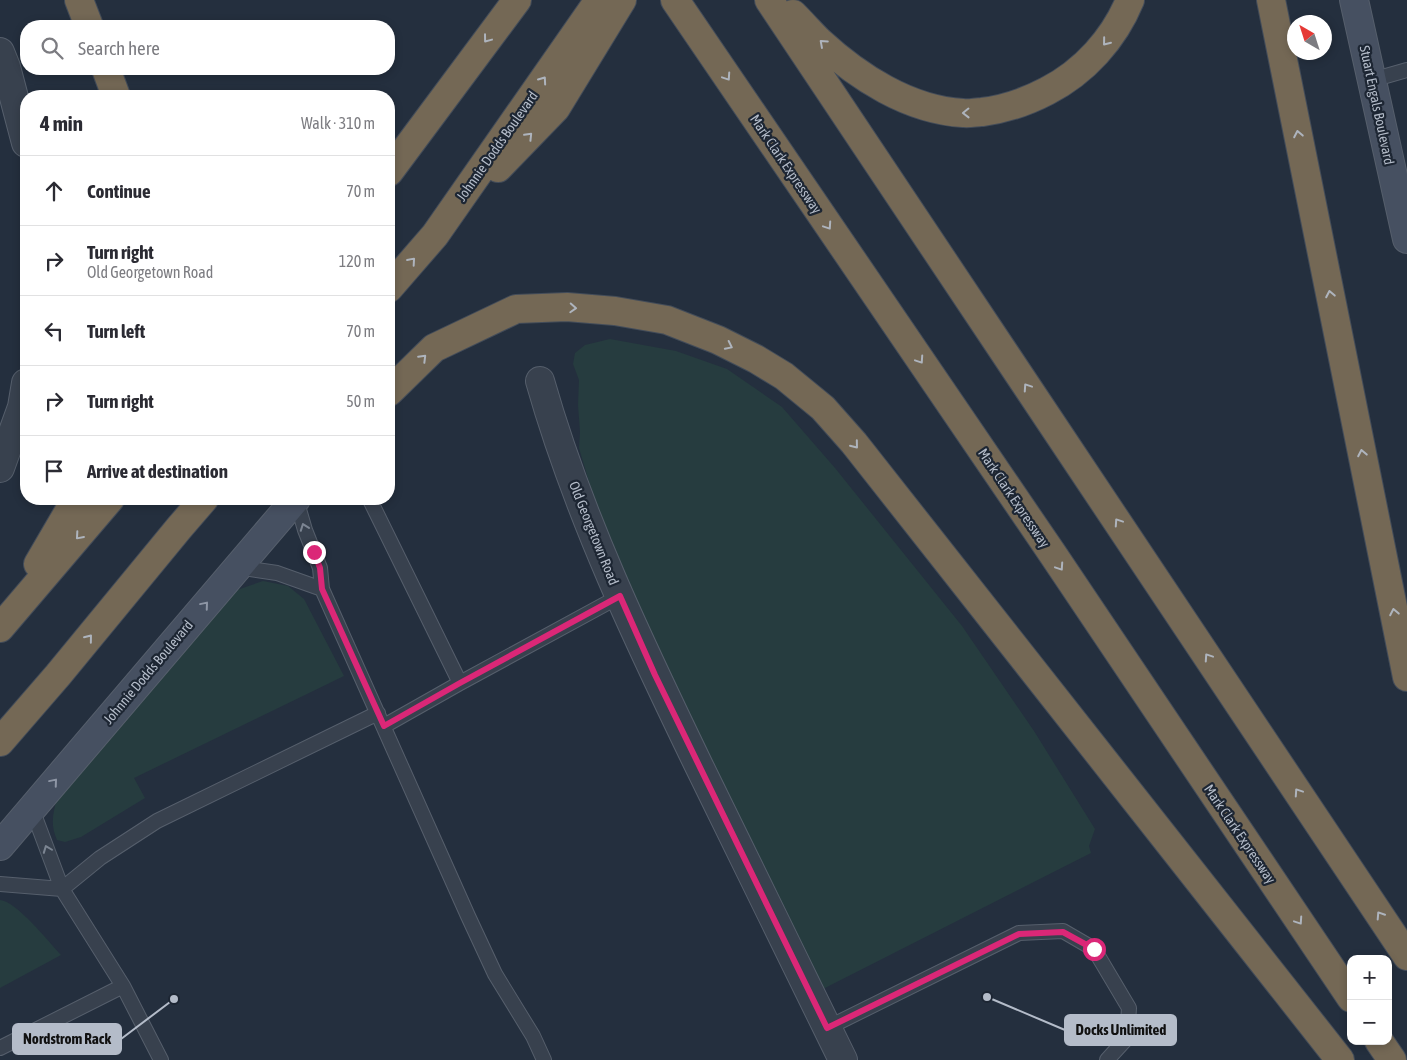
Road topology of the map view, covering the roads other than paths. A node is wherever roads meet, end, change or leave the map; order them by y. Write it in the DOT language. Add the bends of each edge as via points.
graph roads {
  1 [pos="79,0"];
  2 [pos="516,0"];
  3 [pos="599,0"];
  4 [pos="622,0"];
  5 [pos="675,0"];
  6 [pos="769,0"];
  7 [pos="779,0"];
  8 [pos="1130,0"];
  9 [pos="1270,0"];
  10 [pos="1354,0"];
  11 [pos="87,20"];
  12 [pos="0,52"];
  13 [pos="1407,70"];
  14 [pos="108,75"];
  15 [pos="1372,80"];
  16 [pos="114,90"];
  17 [pos="20,120"];
  18 [pos="395,164"];
  19 [pos="1404,207"];
  20 [pos="435,235"];
  21 [pos="1407,239"];
  22 [pos="395,281"];
  23 [pos="540,380"];
  24 [pos="395,386"];
  25 [pos="20,413"];
  26 [pos="0,468"];
  27 [pos="72,505"];
  28 [pos="105,505"];
  29 [pos="199,505"];
  30 [pos="291,505"];
  31 [pos="298,505"];
  32 [pos="372,505"];
  33 [pos="237,567"];
  34 [pos="322,589"];
  35 [pos="620,596"];
  36 [pos="0,628"];
  37 [pos="58,675"];
  38 [pos="1407,677"];
  39 [pos="460,683"];
  40 [pos="381,719"];
  41 [pos="0,742"];
  42 [pos="0,760"];
  43 [pos="32,809"];
  44 [pos="0,846"];
  45 [pos="0,884"];
  46 [pos="62,889"];
  47 [pos="1407,956"];
  48 [pos="123,986"];
  49 [pos="1347,992"];
  50 [pos="827,1028"];
  51 [pos="1383,1045"];
  52 [pos="0,1048"];
  53 [pos="161,1060"];
  54 [pos="544,1060"];
  55 [pos="843,1060"];
  56 [pos="1107,1060"];
  57 [pos="1340,1060"];
  58 [pos="1392,1060"];
  1 -- 11 [label="highway"];
  2 -- 18 [label="highway, one-way"];
  20 -- 3 [label="highway, Johnnie Dodds Boulevard, one-way"];
  20 -- 4 [label="highway, one-way" via="556,108"];
  5 -- 49 [label="highway, Mark Clark Expressway, one-way"];
  47 -- 6 [label="highway, one-way"];
  8 -- 7 [label="highway, one-way" via="1113,33 1098,52 1062,84 1008,108 965,114 912,102 869,80 819,41"];
  38 -- 9 [label="highway, one-way"];
  10 -- 15 [label="main road, Stuart Engals Boulevard"];
  12 -- 17 [label="street"];
  13 -- 15 [label="lane"];
  14 -- 16 [label="highway"];
  15 -- 19 [label="main road, Stuart Engals Boulevard"];
  19 -- 21 [label="main road, Stuart Engals Boulevard"];
  22 -- 20 [label="highway, Johnnie Dodds Boulevard, one-way"];
  23 -- 35 [label="street, Old Georgetown Road" via="589,526"];
  24 -- 57 [label="highway, one-way" via="434,348 516,309 567,307 667,320 756,358 784,376 823,408 854,443"];
  25 -- 26 [label="street"];
  27 -- 36 [label="highway"];
  28 -- 36 [label="highway, one-way"];
  37 -- 29 [label="highway, one-way"];
  30 -- 33 [label="main road, Johnnie Dodds Boulevard"];
  34 -- 31 [label="lane, one-way" via="320,568"];
  32 -- 39 [label="lane"];
  33 -- 34 [label="lane" via="277,573"];
  43 -- 33 [label="main road, Johnnie Dodds Boulevard, one-way"];
  34 -- 40 [label="lane"];
  35 -- 39 [label="lane"];
  35 -- 50 [label="street, Old Georgetown Road" via="655,675"];
  37 -- 41 [label="highway"];
  37 -- 42 [label="highway"];
  39 -- 40 [label="lane"];
  40 -- 46 [label="lane" via="157,821 100,858"];
  40 -- 54 [label="lane" via="495,974"];
  43 -- 44 [label="main road, Johnnie Dodds Boulevard"];
  46 -- 43 [label="lane, one-way"];
  45 -- 46 [label="lane"];
  46 -- 48 [label="lane"];
  48 -- 52 [label="lane"];
  48 -- 53 [label="lane"];
  50 -- 55 [label="street, Old Georgetown Road"];
  50 -- 56 [label="lane" via="1019,934 1063,932 1094,949 1129,1008 1127,1038"];
  51 -- 58 [label="highway"];
}
